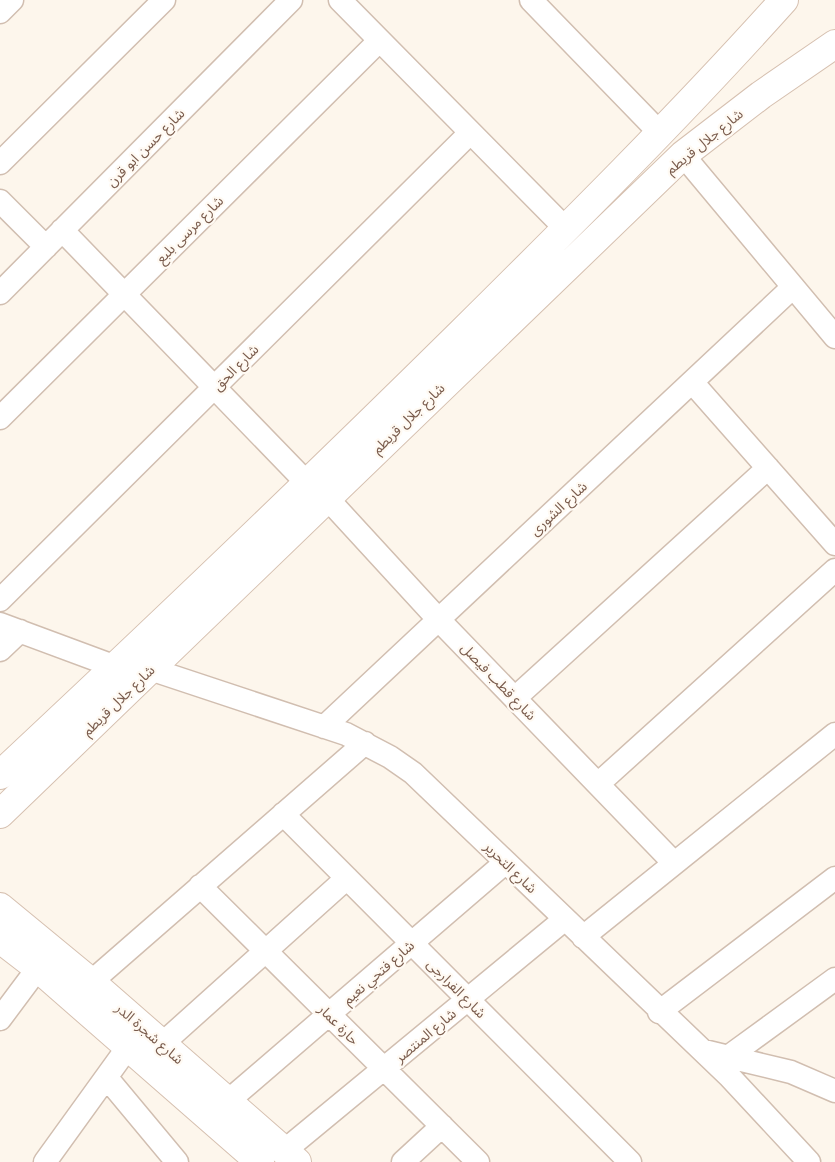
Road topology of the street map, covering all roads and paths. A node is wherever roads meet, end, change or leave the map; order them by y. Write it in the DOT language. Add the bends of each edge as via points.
graph roads {
  1 [pos="12,0"];
  2 [pos="164,0"];
  3 [pos="291,0"];
  4 [pos="340,0"];
  5 [pos="531,0"];
  6 [pos="784,0"];
  7 [pos="0,12"];
  8 [pos="379,41"];
  9 [pos="835,44"];
  10 [pos="470,133"];
  11 [pos="660,133"];
  12 [pos="683,155"];
  13 [pos="0,163"];
  14 [pos="0,201"];
  15 [pos="566,229"];
  16 [pos="62,230"];
  17 [pos="46,247"];
  18 [pos="792,288"];
  19 [pos="0,293"];
  20 [pos="123,293"];
  21 [pos="835,337"];
  22 [pos="692,382"];
  23 [pos="214,388"];
  24 [pos="420,390"];
  25 [pos="0,418"];
  26 [pos="768,468"];
  27 [pos="316,490"];
  28 [pos="835,544"];
  29 [pos="835,570"];
  30 [pos="0,600"];
  31 [pos="439,620"];
  32 [pos="10,627"];
  33 [pos="0,650"];
  34 [pos="116,667"];
  35 [pos="150,669"];
  36 [pos="515,698"];
  37 [pos="324,727"];
  38 [pos="835,734"];
  39 [pos="365,743"];
  40 [pos="0,775"];
  41 [pos="598,784"];
  42 [pos="2,808"];
  43 [pos="283,814"];
  44 [pos="506,862"];
  45 [pos="674,863"];
  46 [pos="347,878"];
  47 [pos="835,878"];
  48 [pos="200,886"];
  49 [pos="0,907"];
  50 [pos="565,919"];
  51 [pos="583,937"];
  52 [pos="0,939"];
  53 [pos="412,943"];
  54 [pos="266,951"];
  55 [pos="38,968"];
  56 [pos="835,979"];
  57 [pos="91,982"];
  58 [pos="468,999"];
  59 [pos="660,1012"];
  60 [pos="329,1014"];
  61 [pos="0,1020"];
  62 [pos="162,1044"];
  63 [pos="128,1047"];
  64 [pos="700,1050"];
  65 [pos="728,1057"];
  66 [pos="384,1068"];
  67 [pos="107,1078"];
  68 [pos="830,1082"];
  69 [pos="228,1101"];
  70 [pos="442,1126"];
  71 [pos="290,1157"];
  72 [pos="171,1160"];
  73 [pos="45,1162"];
  74 [pos="260,1162"];
  75 [pos="403,1162"];
  76 [pos="478,1162"];
  77 [pos="630,1162"];
  78 [pos="809,1162"];
  1 -- 7 [label="street"];
  2 -- 13 [label="street"];
  3 -- 16 [label="street, شارع حسن ابو قرن"];
  4 -- 8 [label="street"];
  5 -- 11 [label="street"];
  6 -- 11 [label="main road, شارع جلال قريطم"];
  8 -- 10 [label="street"];
  8 -- 20 [label="street, شارع مرسى بلبع"];
  9 -- 12 [label="main road, شارع جلال قريطم"];
  10 -- 15 [label="street"];
  10 -- 23 [label="street, شارع الحق"];
  11 -- 15 [label="main road, شارع جلال قريطم"];
  12 -- 18 [label="street"];
  12 -- 24 [label="main road, شارع جلال قريطم"];
  14 -- 17 [label="street"];
  15 -- 24 [label="main road, شارع جلال قريطم"];
  16 -- 17 [label="street, شارع حسن ابو قرن"];
  16 -- 20 [label="street, شارع قطب فيصل"];
  17 -- 19 [label="street, شارع حسن ابو قرن"];
  18 -- 21 [label="street"];
  18 -- 22 [label="street, شارع الشورى"];
  20 -- 23 [label="street, شارع قطب فيصل"];
  20 -- 25 [label="street, شارع مرسى بلبع"];
  22 -- 26 [label="street"];
  22 -- 31 [label="street, شارع الشورى"];
  23 -- 27 [label="street, شارع قطب فيصل"];
  23 -- 30 [label="street, شارع الحق"];
  24 -- 27 [label="main road, شارع جلال قريطم"];
  26 -- 28 [label="street"];
  26 -- 36 [label="street"];
  27 -- 31 [label="street, شارع قطب فيصل"];
  27 -- 34 [label="main road, شارع جلال قريطم"];
  27 -- 35 [label="main road, شارع جلال قريطم"];
  29 -- 41 [label="street"];
  31 -- 36 [label="street, شارع قطب فيصل"];
  31 -- 37 [label="street, شارع الشورى"];
  32 -- 33 [label="street"];
  32 -- 34 [label="street"];
  34 -- 40 [label="main road, شارع جلال قريطم"];
  35 -- 37 [label="street, شارع التحرير"];
  35 -- 42 [label="main road, شارع جلال قريطم"];
  36 -- 41 [label="street, شارع قطب فيصل"];
  37 -- 39 [label="street, شارع التحرير"];
  38 -- 45 [label="street"];
  39 -- 43 [label="street"];
  39 -- 44 [label="street, شارع التحرير" via="413,773"];
  41 -- 45 [label="street, شارع قطب فيصل"];
  43 -- 46 [label="street, شارع الفرارجى"];
  43 -- 48 [label="street"];
  44 -- 50 [label="street, شارع التحرير"];
  44 -- 53 [label="street, شارع فتحي نعيم"];
  45 -- 51 [label="street"];
  46 -- 53 [label="street, شارع الفرارجى"];
  46 -- 54 [label="street"];
  47 -- 59 [label="street"];
  48 -- 54 [label="street, حارة عمار"];
  48 -- 57 [label="street"];
  49 -- 57 [label="main road, شارع شجرة الدر"];
  50 -- 51 [label="street, شارع التحرير"];
  50 -- 58 [label="street, شارع المنتصر"];
  51 -- 59 [label="street, شارع التحرير"];
  52 -- 55 [label="main road, شارع شجرة الدر"];
  53 -- 58 [label="street, شارع الفرارجى"];
  53 -- 60 [label="street, شارع فتحي نعيم"];
  54 -- 60 [label="street, حارة عمار"];
  54 -- 62 [label="street"];
  55 -- 61 [label="street"];
  55 -- 63 [label="main road, شارع شجرة الدر"];
  56 -- 65 [label="street"];
  57 -- 62 [label="main road, شارع شجرة الدر"];
  58 -- 66 [label="street, شارع المنتصر"];
  58 -- 77 [label="street, شارع الفرارجى"];
  59 -- 64 [label="street, شارع التحرير"];
  60 -- 66 [label="street, حارة عمار"];
  60 -- 69 [label="street, شارع فتحي نعيم"];
  62 -- 69 [label="main road, شارع شجرة الدر"];
  63 -- 67 [label="street"];
  63 -- 74 [label="main road, شارع شجرة الدر"];
  64 -- 65 [label="street"];
  64 -- 78 [label="street, شارع التحرير" via="729,1076"];
  65 -- 68 [label="street"];
  66 -- 70 [label="street, حارة عمار"];
  66 -- 71 [label="street, شارع المنتصر"];
  67 -- 72 [label="street"];
  67 -- 73 [label="street"];
  69 -- 71 [label="main road, شارع شجرة الدر"];
  70 -- 75 [label="street"];
  70 -- 76 [label="street, حارة عمار"];
}
